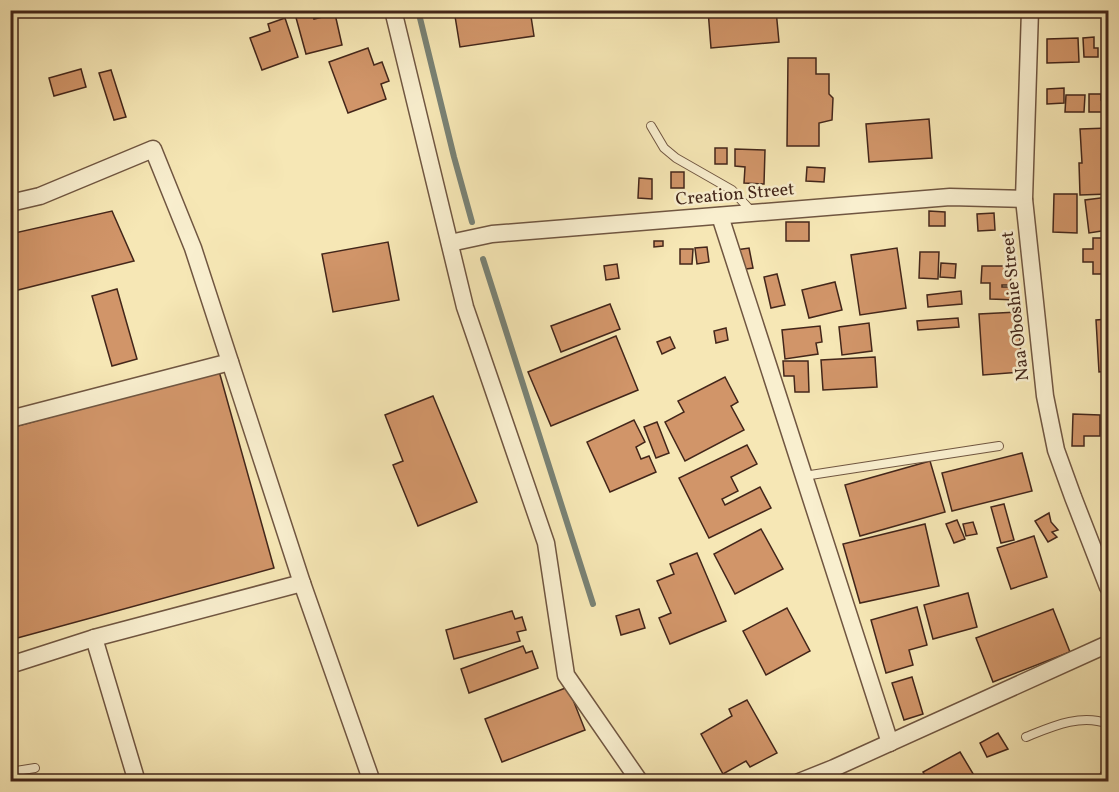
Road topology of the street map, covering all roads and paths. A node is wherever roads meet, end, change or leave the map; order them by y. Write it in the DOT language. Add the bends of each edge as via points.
graph roads {
  1 [pos="393,10"];
  2 [pos="1030,10"];
  3 [pos="651,126"];
  4 [pos="1024,199"];
  5 [pos="10,203"];
  6 [pos="753,213"];
  7 [pos="720,216"];
  8 [pos="450,243"];
  9 [pos="230,362"];
  10 [pos="10,419"];
  11 [pos="999,446"];
  12 [pos="804,476"];
  13 [pos="302,583"];
  14 [pos="1108,586"];
  15 [pos="94,638"];
  16 [pos="1108,644"];
  17 [pos="10,665"];
  18 [pos="1108,723"];
  19 [pos="1026,737"];
  20 [pos="890,743"];
  21 [pos="35,768"];
  22 [pos="1108,768"];
  23 [pos="10,772"];
  24 [pos="137,782"];
  25 [pos="372,782"];
  26 [pos="640,782"];
  27 [pos="799,782"];
  28 [pos="1101,782"];
  1 -- 8 [label="street"];
  2 -- 4 [label="street, Naa Oboshie Street"];
  3 -- 6 [label="lane" via="664,148 732,190"];
  4 -- 6 [label="street, Creation Street" via="950,197"];
  4 -- 14 [label="street, Naa Oboshie Street" via="1044,396 1073,498"];
  5 -- 9 [label="street" via="40,196 153,149 193,248"];
  6 -- 7 [label="street, Creation Street"];
  7 -- 8 [label="street, Creation Street" via="492,234"];
  7 -- 12 [label="street"];
  8 -- 26 [label="street" via="465,307 546,543 566,675"];
  9 -- 10 [label="street"];
  9 -- 13 [label="street"];
  11 -- 12 [label="lane"];
  12 -- 20 [label="street"];
  13 -- 15 [label="street"];
  13 -- 25 [label="street"];
  15 -- 17 [label="street"];
  15 -- 24 [label="street"];
  16 -- 20 [label="street"];
  18 -- 19 [label="lane" via="1061,723"];
  20 -- 27 [label="street"];
  21 -- 23 [label="lane"];
  22 -- 28 [label="lane"];
}
